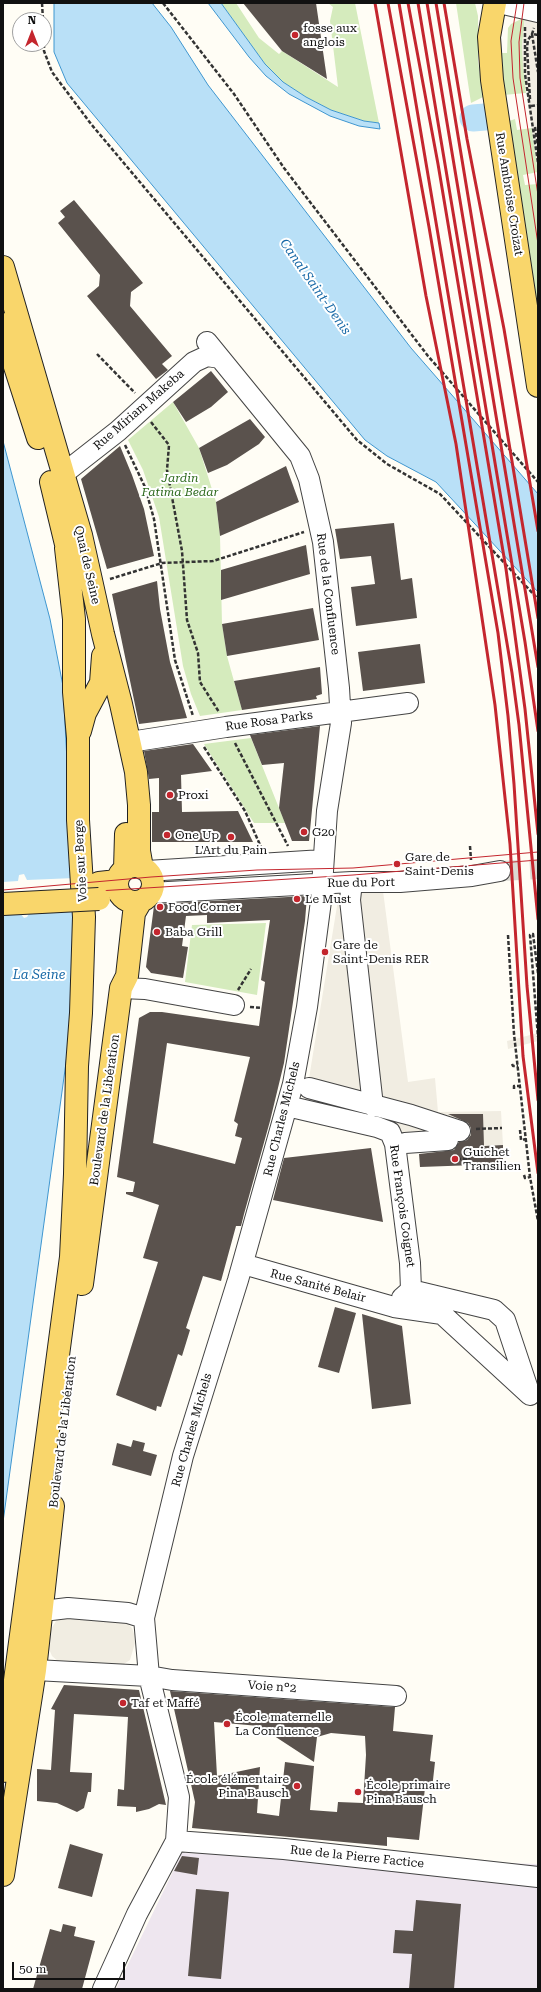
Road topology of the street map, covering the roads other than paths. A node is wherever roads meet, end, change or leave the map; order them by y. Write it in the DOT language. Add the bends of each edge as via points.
graph roads {
  1 [pos="491,4"];
  2 [pos="538,12"];
  3 [pos="3,267"];
  4 [pos="3,324"];
  5 [pos="207,342"];
  6 [pos="220,358"];
  7 [pos="538,386"];
  8 [pos="63,474"];
  9 [pos="66,548"];
  10 [pos="76,593"];
  11 [pos="103,634"];
  12 [pos="101,683"];
  13 [pos="408,703"];
  14 [pos="341,711"];
  15 [pos="78,738"];
  16 [pos="130,742"];
  17 [pos="323,860"];
  18 [pos="500,871"];
  19 [pos="322,884"];
  20 [pos="126,886"];
  21 [pos="3,889"];
  22 [pos="346,894"];
  23 [pos="3,904"];
  24 [pos="121,988"];
  25 [pos="234,1006"];
  26 [pos="309,1088"];
  27 [pos="108,1096"];
  28 [pos="287,1106"];
  29 [pos="373,1106"];
  30 [pos="75,1109"];
  31 [pos="412,1115"];
  32 [pos="88,1137"];
  33 [pos="86,1175"];
  34 [pos="243,1264"];
  35 [pos="411,1290"];
  36 [pos="394,1307"];
  37 [pos="42,1612"];
  38 [pos="144,1618"];
  39 [pos="27,1664"];
  40 [pos="149,1676"];
  41 [pos="396,1696"];
  42 [pos="3,1770"];
  43 [pos="176,1841"];
  44 [pos="3,1875"];
  45 [pos="538,1877"];
  46 [pos="103,1989"];
  1 -- 2 [label="street"];
  1 -- 7 [label="main road, Rue Ambroise Croizat" via="488,37 492,80"];
  3 -- 8 [label="main road, Quai de Seine"];
  4 -- 9 [label="main road, Quai de Seine" via="50,474"];
  5 -- 6 [label="street, Rue de la Confluence"];
  6 -- 8 [label="street, Rue Miriam Makeba" via="207,356 194,362"];
  6 -- 14 [label="street, Rue de la Confluence" via="300,456 309,479 319,527"];
  8 -- 11 [label="main road, Quai de Seine" via="81,535"];
  9 -- 10 [label="main road, Voie sur Berge"];
  10 -- 12 [label="main road, Quai de Seine"];
  10 -- 15 [label="main road, Voie sur Berge" via="74,692"];
  11 -- 12 [label="main road" via="104,668"];
  11 -- 16 [label="main road, Quai de Seine"];
  12 -- 15 [label="main road" via="85,713"];
  12 -- 20 [label="main road, Quai de Seine" via="125,770"];
  13 -- 14 [label="street, Rue Rosa Parks"];
  14 -- 16 [label="street, Rue Rosa Parks"];
  14 -- 17 [label="street, Rue de la Confluence"];
  15 -- 30 [label="main road, Voie sur Berge" via="78,820 84,917"];
  16 -- 20 [label="main road, Quai de Seine" via="139,804 139,851"];
  17 -- 19 [label="street, Rue Charles Michels"];
  17 -- 20 [label="street, Rue du Port" via="268,863"];
  18 -- 22 [label="street, Rue du Port" via="400,882"];
  19 -- 20 [label="street, Rue du Port"];
  19 -- 22 [label="street, Rue du Port"];
  19 -- 28 [label="street, Rue Charles Michels" via="307,1008"];
  20 -- 21 [label="main road"];
  20 -- 23 [label="main road, bridge"];
  20 -- 24 [label="main road, Boulevard de la Libération" via="134,913 128,976"];
  22 -- 29 [label="street"];
  24 -- 25 [label="street" via="145,989"];
  24 -- 27 [label="main road, Boulevard de la Libération"];
  26 -- 29 [label="street"];
  27 -- 32 [label="main road"];
  27 -- 33 [label="main road, Boulevard de la Libération"];
  28 -- 34 [label="street, Rue Charles Michels"];
  28 -- 35 [label="street, Rue François Coignet" via="390,1132 395,1144"];
  29 -- 31 [label="street"];
  30 -- 32 [label="main road"];
  30 -- 33 [label="main road, Voie sur Berge"];
  31 -- 31 [label="street" via="410,1143 459,1139"];
  32 -- 33 [label="main road"];
  33 -- 37 [label="main road, Boulevard de la Libération" via="62,1434"];
  33 -- 37 [label="main road, Boulevard de la Libération" via="61,1327"];
  34 -- 36 [label="street, Rue Sanité Belair"];
  34 -- 38 [label="street, Rue Charles Michels" via="182,1456"];
  35 -- 36 [label="street"];
  35 -- 36 [label="street, Rue Sanité Belair" via="494,1310 505,1320 530,1395 442,1314"];
  37 -- 38 [label="street" via="128,1613"];
  37 -- 39 [label="main road, Boulevard de la Libération"];
  38 -- 40 [label="street, Rue Charles Michels"];
  39 -- 40 [label="street, Voie n°2"];
  39 -- 42 [label="main road"];
  39 -- 44 [label="main road, Boulevard de la Libération"];
  40 -- 41 [label="street, Voie n°2" via="172,1680"];
  40 -- 43 [label="street, Rue Charles Michels" via="178,1797"];
  43 -- 45 [label="street, Rue de la Pierre Factice" via="284,1849"];
  43 -- 46 [label="street, Rue Charles Michels" via="137,1914"];
}
